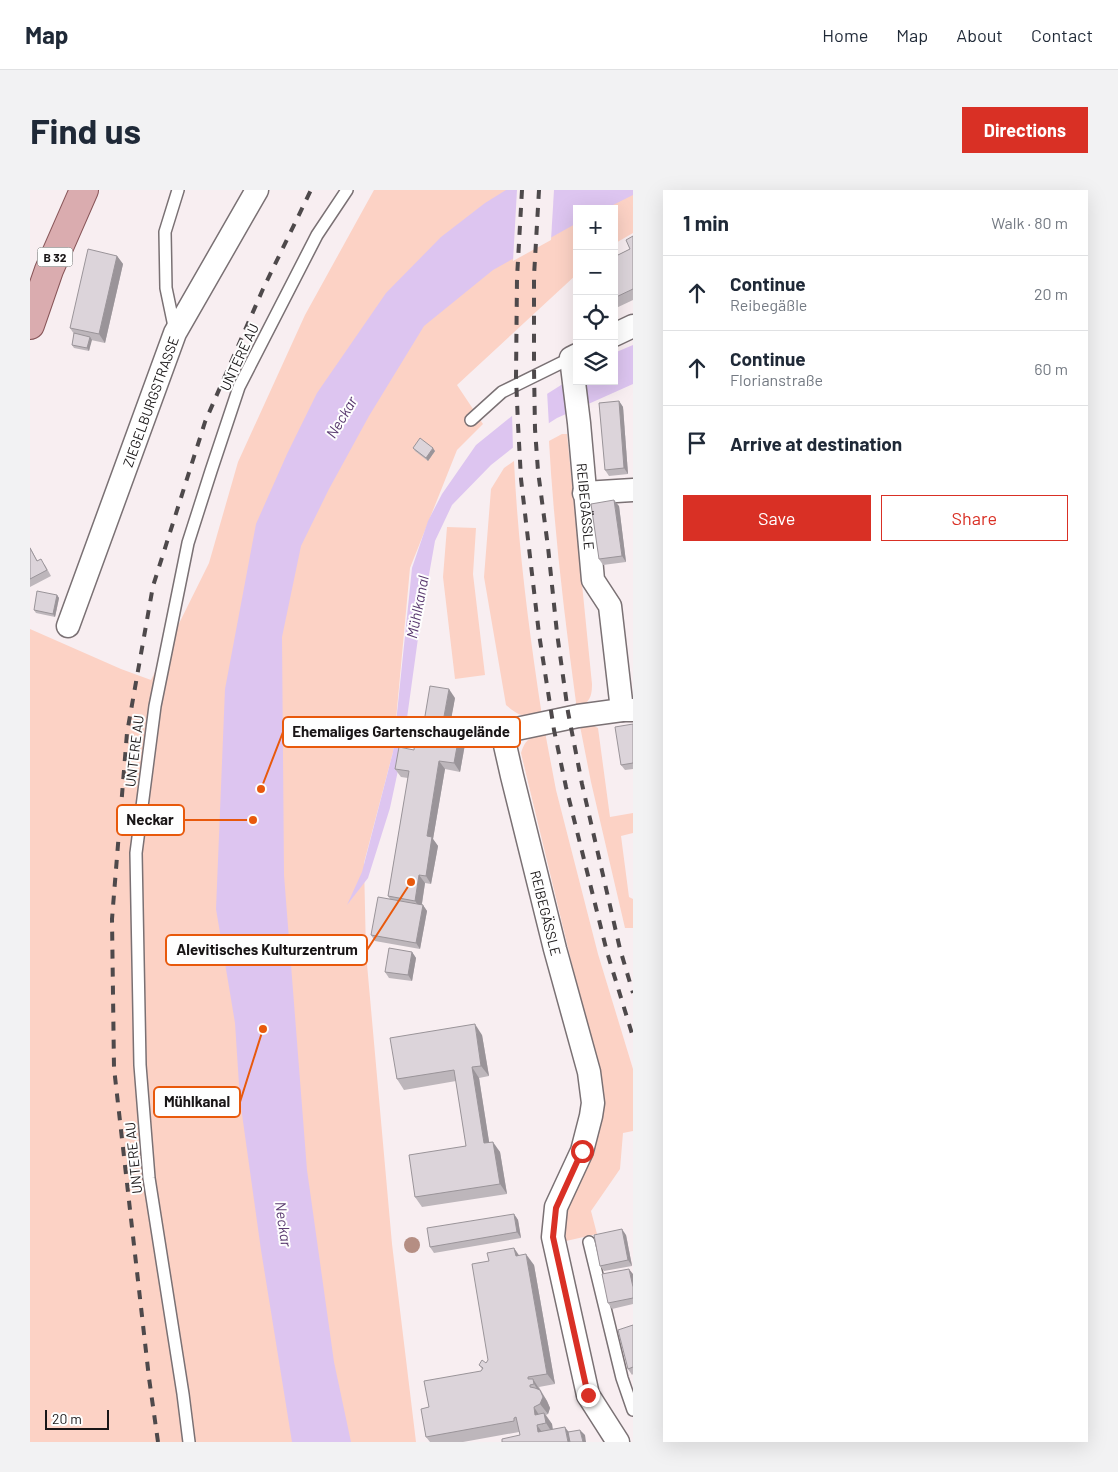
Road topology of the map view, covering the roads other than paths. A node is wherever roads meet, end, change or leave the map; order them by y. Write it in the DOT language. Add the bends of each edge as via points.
graph roads {
  1 [pos="84,190"];
  2 [pos="178,190"];
  3 [pos="257,190"];
  4 [pos="347,190"];
  5 [pos="30,325"];
  6 [pos="633,326"];
  7 [pos="175,333"];
  8 [pos="618,333"];
  9 [pos="573,362"];
  10 [pos="576,385"];
  11 [pos="471,420"];
  12 [pos="633,490"];
  13 [pos="584,493"];
  14 [pos="68,626"];
  15 [pos="627,710"];
  16 [pos="588,1242"];
  17 [pos="633,1410"];
  18 [pos="189,1442"];
  19 [pos="618,1442"];
  1 -- 5 [label="main road, B 32"];
  2 -- 7 [label="lane" via="165,232 166,288"];
  3 -- 7 [label="street, ZIEGELBURGSTRASSE"];
  4 -- 18 [label="lane, UNTERE AU" via="317,234 239,387 188,543 152,725 136,853 140,1065 149,1178"];
  6 -- 8 [label="street"];
  7 -- 14 [label="street, ZIEGELBURGSTRASSE"];
  9 -- 11 [label="lane" via="502,392"];
  10 -- 13 [label="street, REIBEGÄSSLE"];
  12 -- 13 [label="street"];
  13 -- 15 [label="street, REIBEGÄSSLE" via="593,580 610,606"];
  15 -- 19 [label="street, REIBEGÄSSLE" via="578,716 502,732 589,1072 593,1103 582,1151 556,1208 553,1237 588,1395"];
  16 -- 17 [label="lane"];
}
